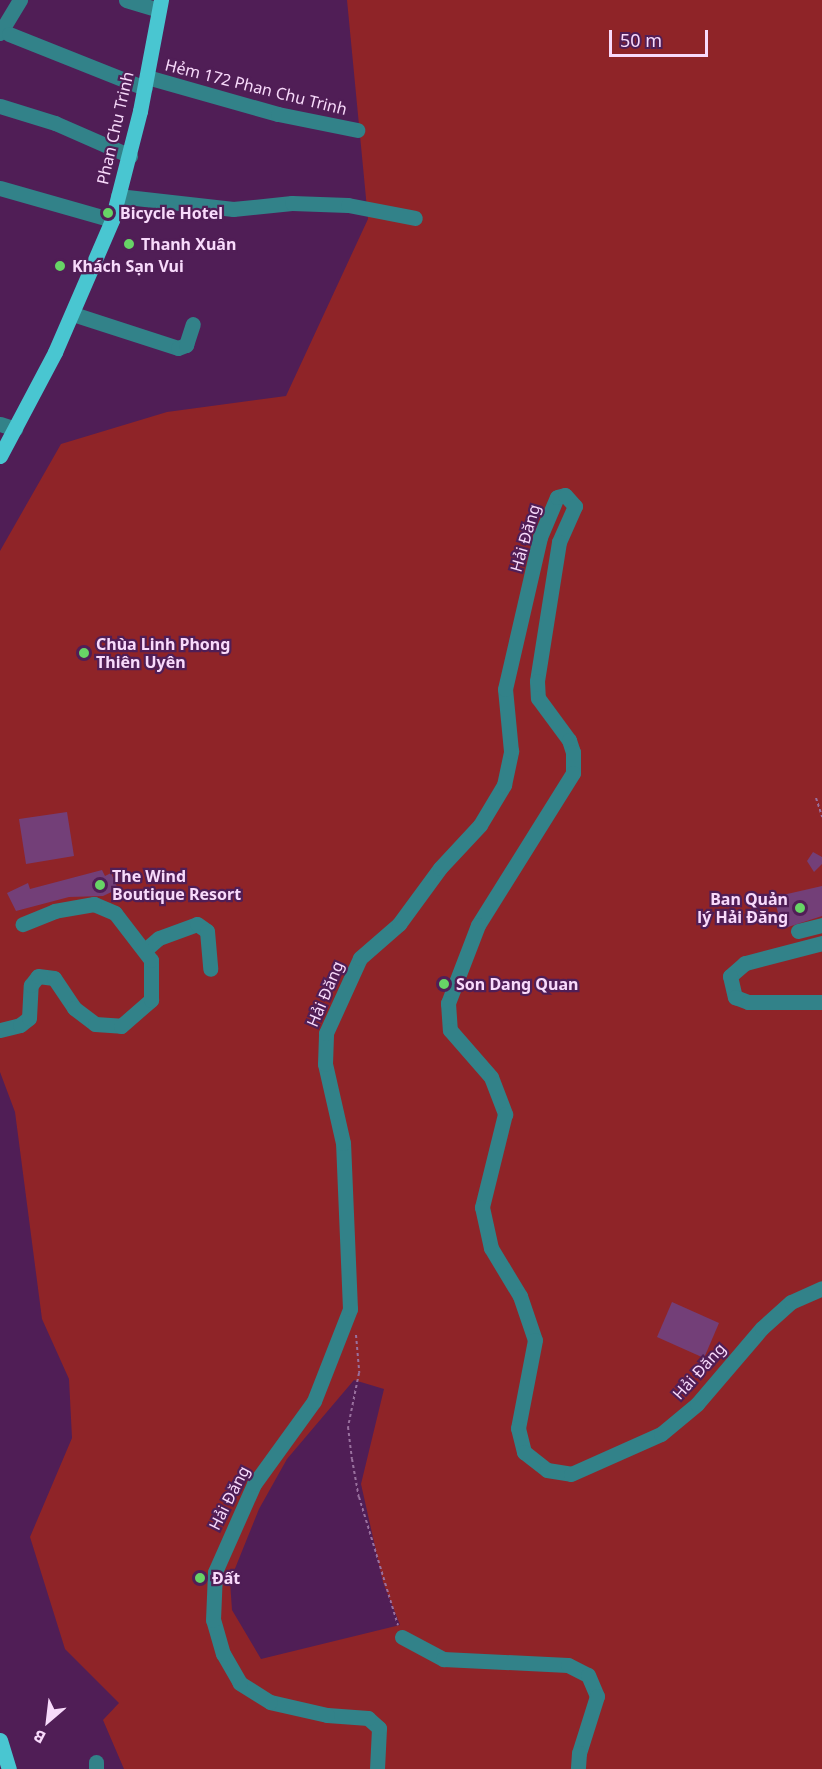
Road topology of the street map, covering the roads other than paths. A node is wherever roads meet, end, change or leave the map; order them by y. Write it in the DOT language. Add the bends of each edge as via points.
graph roads {
  1 [pos="20,0"];
  2 [pos="126,0"];
  3 [pos="160,5"];
  4 [pos="4,33"];
  5 [pos="146,83"];
  6 [pos="0,106"];
  7 [pos="357,130"];
  8 [pos="130,156"];
  9 [pos="0,188"];
  10 [pos="118,195"];
  11 [pos="416,218"];
  12 [pos="112,220"];
  13 [pos="73,314"];
  14 [pos="194,324"];
  15 [pos="7,427"];
  16 [pos="0,456"];
  17 [pos="23,924"];
  18 [pos="822,925"];
  19 [pos="798,932"];
  20 [pos="822,943"];
  21 [pos="146,950"];
  22 [pos="210,969"];
  23 [pos="822,1002"];
  24 [pos="0,1030"];
  25 [pos="822,1288"];
  26 [pos="402,1637"];
  27 [pos="0,1740"];
  28 [pos="9,1769"];
  29 [pos="377,1769"];
  30 [pos="578,1769"];
  1 -- 4 [label="street"];
  2 -- 3 [label="street"];
  3 -- 5 [label="main road, Phan Chu Trinh"];
  4 -- 5 [label="street, Hẻm 172 Phan Chu Trinh"];
  5 -- 7 [label="street, Hẻm 172 Phan Chu Trinh"];
  5 -- 8 [label="main road, Phan Chu Trinh"];
  6 -- 8 [label="street" via="55,123"];
  8 -- 10 [label="main road, Phan Chu Trinh"];
  9 -- 12 [label="street"];
  10 -- 11 [label="street" via="233,209 292,203 348,205"];
  10 -- 12 [label="main road, Phan Chu Trinh"];
  12 -- 13 [label="main road, Phan Chu Trinh"];
  13 -- 14 [label="street" via="178,348 186,345"];
  13 -- 15 [label="main road, Phan Chu Trinh"];
  15 -- 16 [label="main road, Phan Chu Trinh"];
  17 -- 21 [label="street" via="94,904 115,913"];
  18 -- 19 [label="street"];
  20 -- 23 [label="street" via="745,963 730,976 735,997 748,1002"];
  21 -- 22 [label="street" via="159,938 197,924 207,932"];
  21 -- 24 [label="street" via="151,960 151,1000 121,1026 95,1024 74,1008 54,978 38,976 31,985 29,1018 20,1025"];
  25 -- 29 [label="street, Hải Đăng" via="791,1302 762,1328 697,1404 662,1434 570,1474 547,1470 524,1452 518,1428 535,1340 520,1296 491,1248 483,1206 505,1114 491,1077 450,1030 448,1003 478,925 573,773 571,746 538,698 537,681 559,542 575,506 565,495 557,497 540,537 505,689 511,751 504,785 480,825 440,867 399,924 360,958 326,1033 323,1048 342,1143 351,1294 346,1324 314,1401 243,1505 215,1572 211,1605 223,1654 240,1683 270,1702 327,1715 368,1718 379,1728"];
  26 -- 30 [label="street" via="443,1659 568,1665 588,1675 597,1696 579,1753"];
  27 -- 28 [label="main road"];
}
